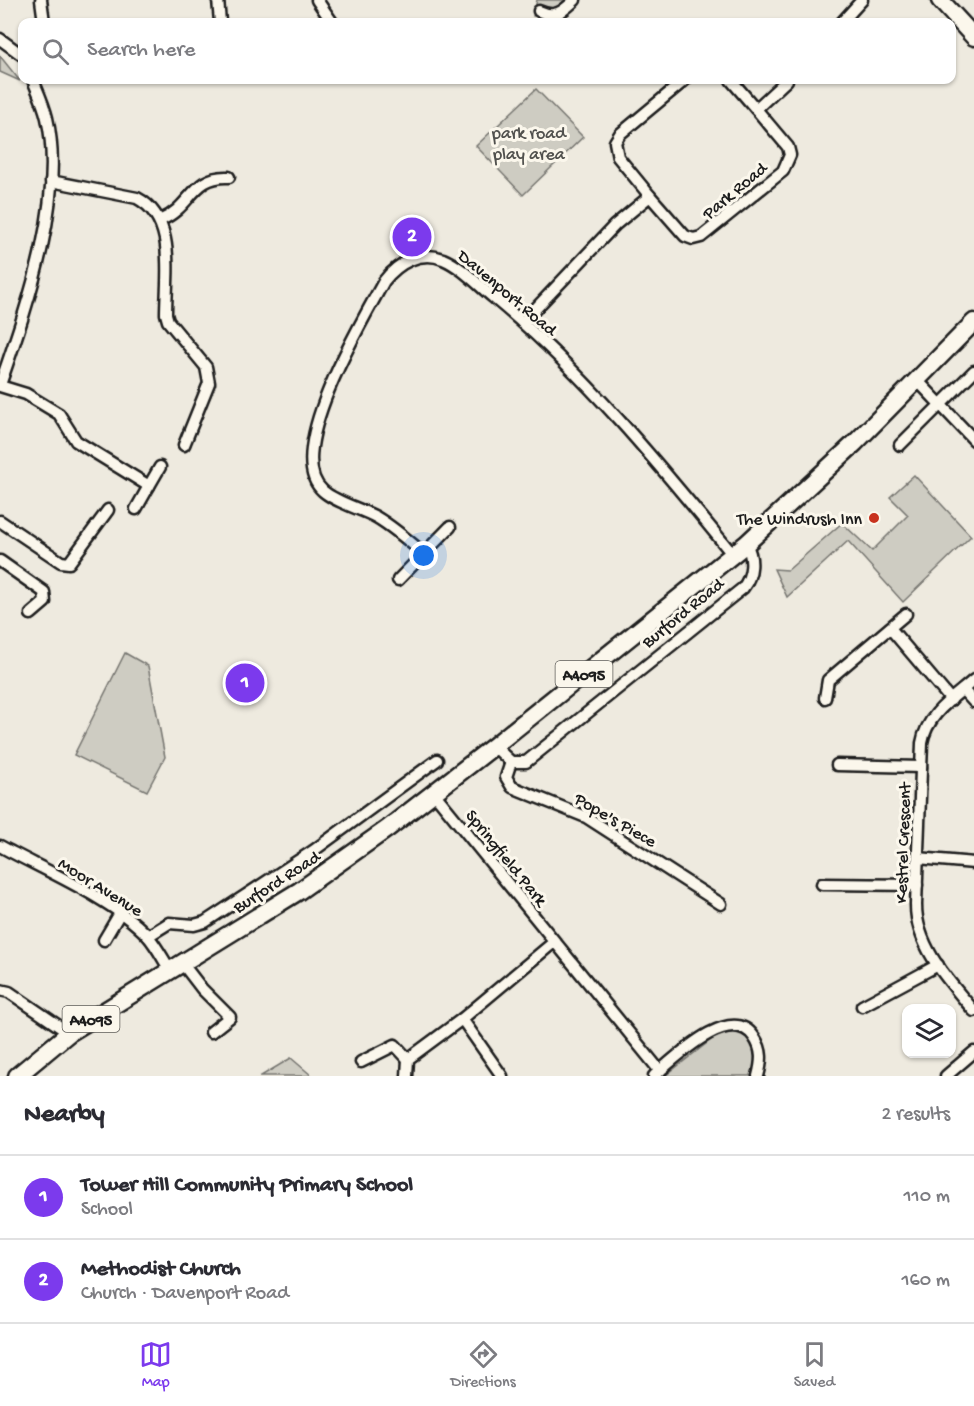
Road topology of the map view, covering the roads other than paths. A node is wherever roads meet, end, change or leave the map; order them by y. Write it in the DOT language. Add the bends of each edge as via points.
graph roads {
  1 [pos="41,0"];
  2 [pos="218,0"];
  3 [pos="317,0"];
  4 [pos="575,0"];
  5 [pos="862,0"];
  6 [pos="940,0"];
  7 [pos="539,11"];
  8 [pos="43,18"];
  9 [pos="220,18"];
  10 [pos="329,18"];
  11 [pos="846,18"];
  12 [pos="974,37"];
  13 [pos="0,39"];
  14 [pos="18,52"];
  15 [pos="34,84"];
  16 [pos="680,84"];
  17 [pos="734,84"];
  18 [pos="783,84"];
  19 [pos="756,109"];
  20 [pos="229,177"];
  21 [pos="51,181"];
  22 [pos="650,196"];
  23 [pos="161,220"];
  24 [pos="523,322"];
  25 [pos="974,322"];
  26 [pos="974,371"];
  27 [pos="917,380"];
  28 [pos="0,386"];
  29 [pos="941,405"];
  30 [pos="974,440"];
  31 [pos="184,445"];
  32 [pos="900,445"];
  33 [pos="160,467"];
  34 [pos="149,486"];
  35 [pos="136,509"];
  36 [pos="108,510"];
  37 [pos="0,521"];
  38 [pos="450,527"];
  39 [pos="746,544"];
  40 [pos="423,553"];
  41 [pos="733,555"];
  42 [pos="0,561"];
  43 [pos="398,580"];
  44 [pos="31,614"];
  45 [pos="906,614"];
  46 [pos="890,628"];
  47 [pos="974,680"];
  48 [pos="963,690"];
  49 [pos="825,698"];
  50 [pos="951,700"];
  51 [pos="974,702"];
  52 [pos="494,746"];
  53 [pos="437,760"];
  54 [pos="511,762"];
  55 [pos="837,765"];
  56 [pos="921,767"];
  57 [pos="434,792"];
  58 [pos="0,846"];
  59 [pos="918,858"];
  60 [pos="974,862"];
  61 [pos="822,884"];
  62 [pos="917,885"];
  63 [pos="721,904"];
  64 [pos="120,913"];
  65 [pos="148,936"];
  66 [pos="104,940"];
  67 [pos="554,942"];
  68 [pos="938,965"];
  69 [pos="176,967"];
  70 [pos="0,990"];
  71 [pos="862,1006"];
  72 [pos="974,1011"];
  73 [pos="462,1018"];
  74 [pos="211,1032"];
  75 [pos="69,1033"];
  76 [pos="974,1052"];
  77 [pos="408,1059"];
  78 [pos="361,1062"];
  79 [pos="657,1073"];
  80 [pos="17,1076"];
  81 [pos="407,1076"];
  82 [pos="502,1076"];
  83 [pos="758,1076"];
  84 [pos="946,1076"];
  1 -- 8 [label="street"];
  2 -- 9 [label="street"];
  3 -- 10 [label="street"];
  4 -- 7 [label="street" via="560,14 549,16"];
  5 -- 11 [label="street"];
  6 -- 12 [label="main road"];
  13 -- 14 [label="street"];
  15 -- 21 [label="street" via="47,118"];
  16 -- 22 [label="street, Park Road" via="615,142 618,157"];
  17 -- 19 [label="street, Park Road"];
  18 -- 19 [label="street"];
  19 -- 22 [label="street, Park Road" via="788,147 788,164 708,234 693,239 685,236"];
  20 -- 23 [label="street" via="213,176 202,182 180,209"];
  21 -- 23 [label="street" via="137,198 149,204"];
  21 -- 28 [label="street" via="33,280"];
  22 -- 24 [label="street" via="615,225"];
  23 -- 31 [label="street" via="166,314 206,367 209,383"];
  24 -- 40 [label="street, Davenport Road" via="455,266 427,256 411,259 394,268 384,281 328,392 309,452 314,480 329,495 391,526"];
  24 -- 41 [label="street, Davenport Road" via="621,420"];
  25 -- 27 [label="main road, Burford Road / A4095"];
  26 -- 29 [label="street"];
  27 -- 29 [label="street"];
  27 -- 39 [label="main road, Burford Road / A4095" via="808,489"];
  28 -- 34 [label="street" via="26,394 59,414 76,441"];
  29 -- 30 [label="street"];
  29 -- 32 [label="street"];
  33 -- 34 [label="street"];
  34 -- 35 [label="street"];
  36 -- 37 [label="street" via="69,563 61,562"];
  38 -- 40 [label="street"];
  39 -- 41 [label="main road, Burford Road / A4095"];
  39 -- 54 [label="street, Burford Road" via="752,560 743,588 526,762"];
  40 -- 43 [label="street"];
  41 -- 52 [label="main road, Burford Road / A4095"];
  42 -- 44 [label="street" via="44,592 45,602"];
  45 -- 46 [label="street"];
  46 -- 49 [label="street" via="828,680"];
  46 -- 50 [label="street"];
  47 -- 48 [label="street, Kestrel Crescent"];
  48 -- 50 [label="street, Kestrel Crescent"];
  48 -- 51 [label="street"];
  50 -- 56 [label="street, Kestrel Crescent" via="925,727"];
  52 -- 54 [label="street"];
  52 -- 57 [label="main road, Burford Road / A4095"];
  53 -- 65 [label="street, Burford Road" via="313,851 205,922 169,923"];
  54 -- 63 [label="street, Pope's Piece" via="506,777 513,787 586,817"];
  55 -- 56 [label="street"];
  56 -- 59 [label="street, Kestrel Crescent"];
  57 -- 67 [label="street, Springfield Park"];
  57 -- 69 [label="main road, Burford Road / A4095" via="299,891"];
  58 -- 64 [label="street, Moor Avenue"];
  59 -- 60 [label="street"];
  59 -- 62 [label="street, Kestrel Crescent"];
  61 -- 62 [label="street"];
  62 -- 68 [label="street, Kestrel Crescent" via="919,928"];
  64 -- 65 [label="street, Moor Avenue"];
  64 -- 66 [label="street"];
  65 -- 69 [label="street, Moor Avenue"];
  67 -- 73 [label="street"];
  67 -- 79 [label="street, Springfield Park"];
  68 -- 71 [label="street"];
  68 -- 72 [label="street, Kestrel Crescent"];
  69 -- 74 [label="street, Moor Avenue" via="230,1017"];
  69 -- 75 [label="main road, Burford Road / A4095"];
  70 -- 75 [label="street" via="9,992"];
  73 -- 77 [label="street"];
  73 -- 82 [label="street"];
  75 -- 80 [label="main road, Burford Road / A4095"];
  76 -- 84 [label="street"];
  77 -- 78 [label="street" via="395,1045"];
  77 -- 81 [label="street"];
  79 -- 83 [label="street" via="715,1028 738,1025 751,1032 760,1046"];
}
